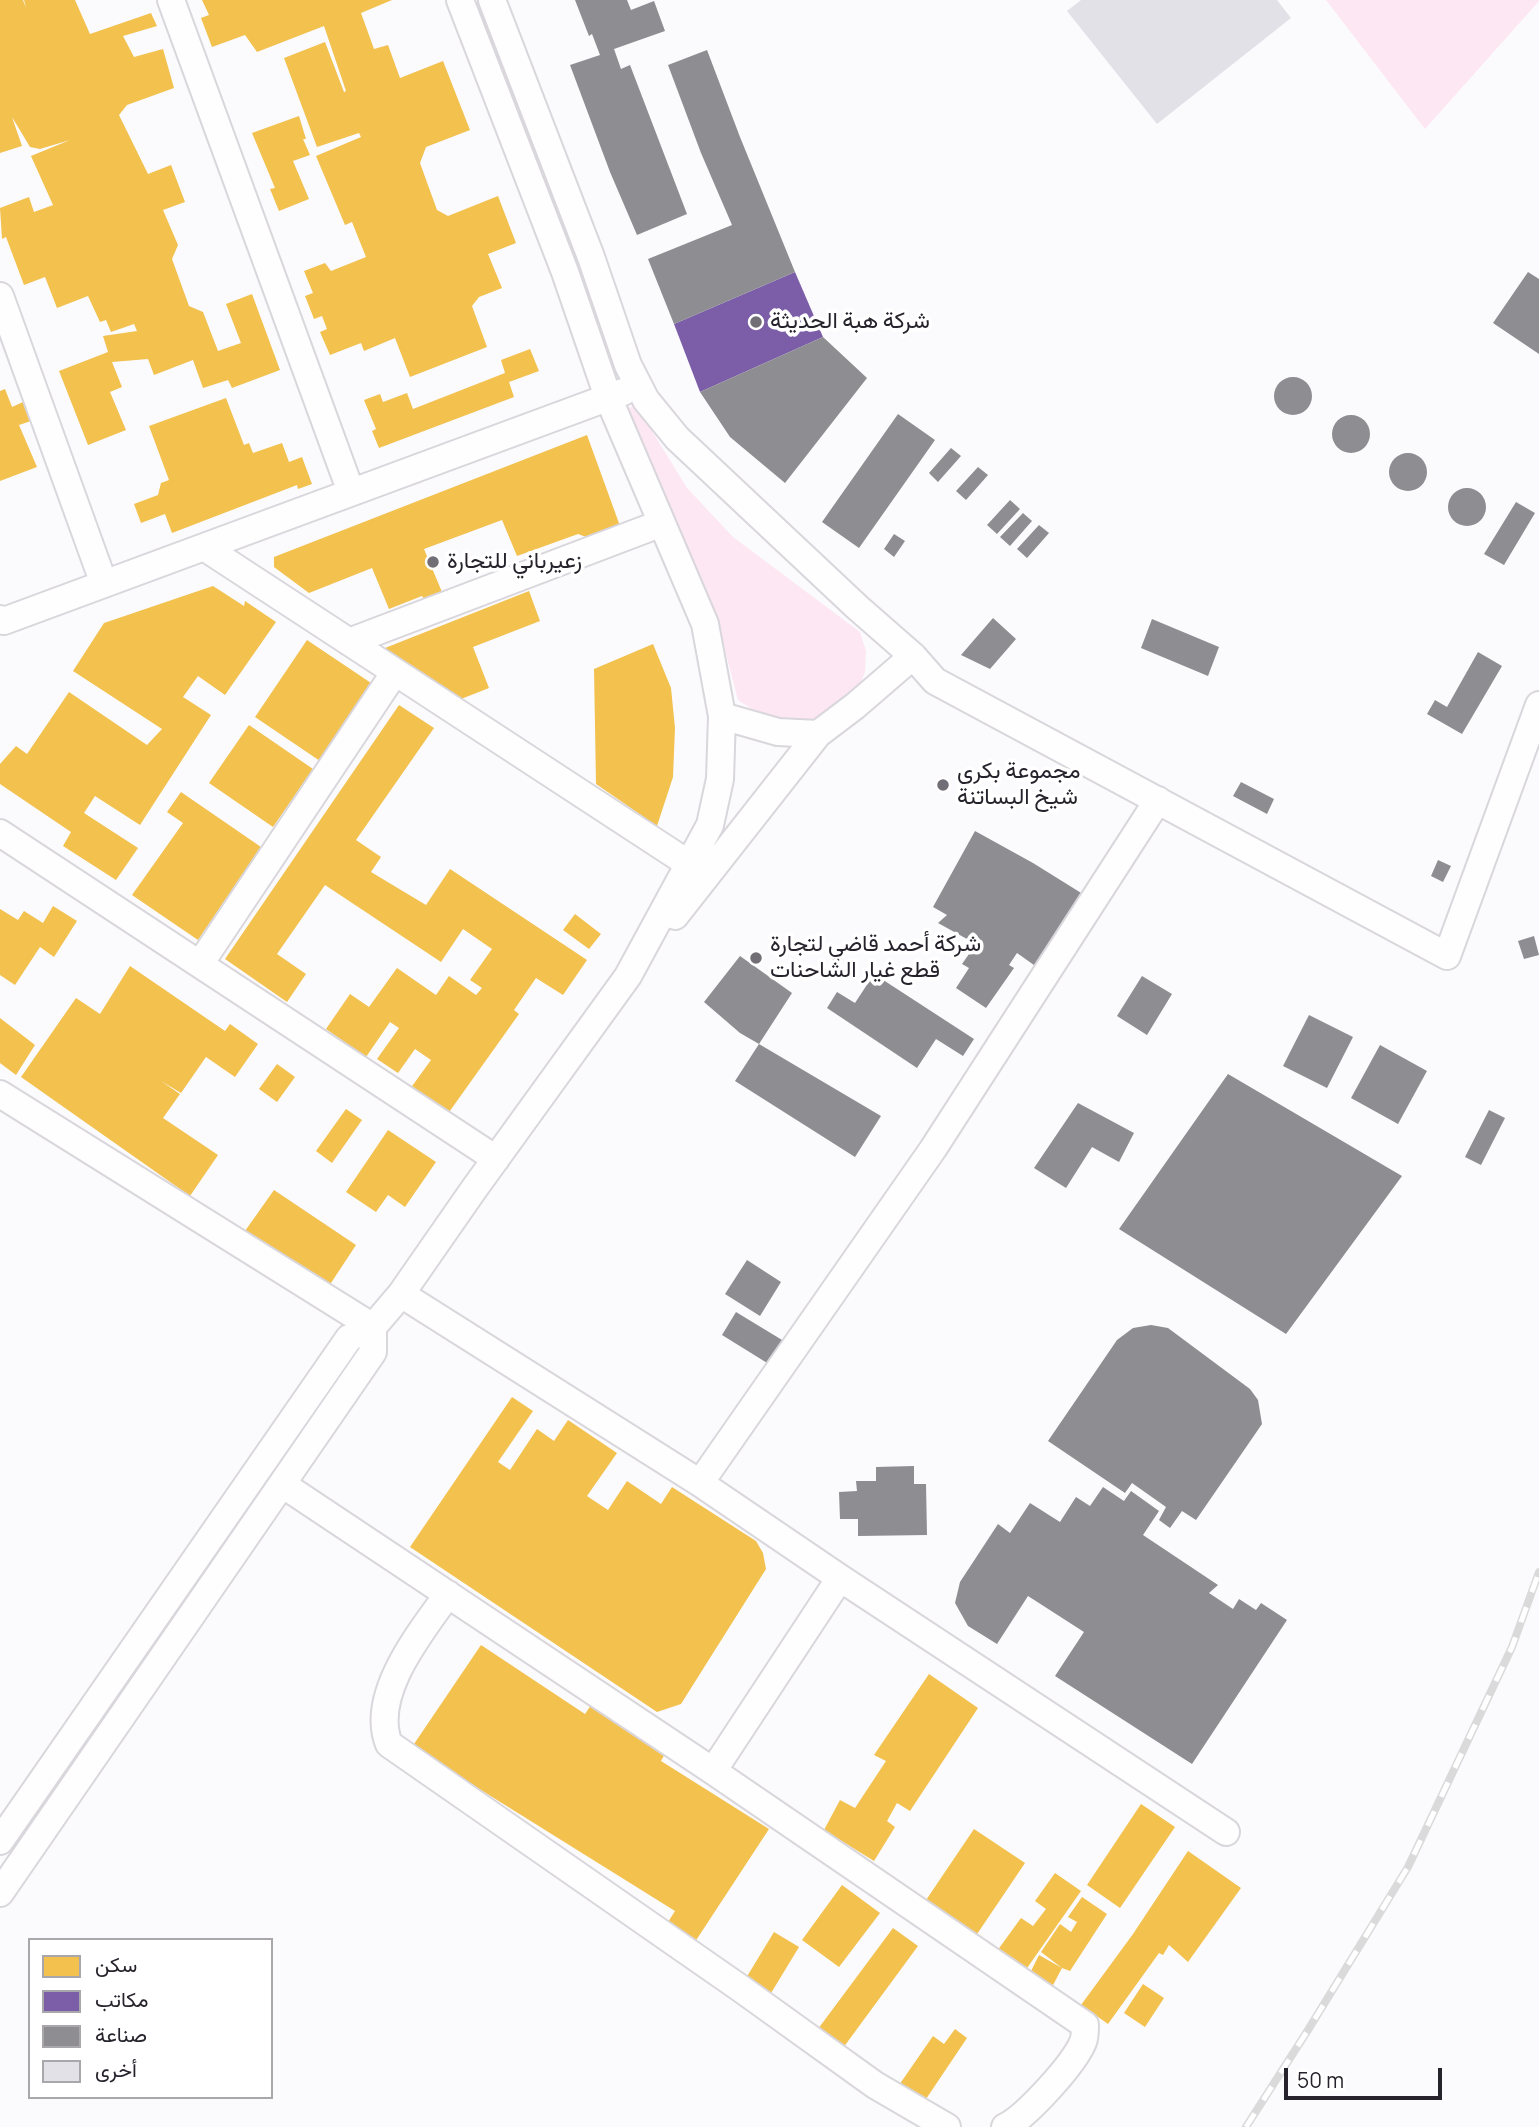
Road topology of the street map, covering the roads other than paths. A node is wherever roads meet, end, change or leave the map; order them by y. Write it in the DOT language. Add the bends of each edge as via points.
graph roads {
  1 [pos="171,0"];
  2 [pos="460,0"];
  3 [pos="492,0"];
  4 [pos="0,296"];
  5 [pos="638,387"];
  6 [pos="608,397"];
  7 [pos="351,492"];
  8 [pos="662,523"];
  9 [pos="204,547"];
  10 [pos="104,583"];
  11 [pos="0,619"];
  12 [pos="349,642"];
  13 [pos="913,656"];
  14 [pos="395,672"];
  15 [pos="1539,705"];
  16 [pos="722,716"];
  17 [pos="818,734"];
  18 [pos="1158,800"];
  19 [pos="0,832"];
  20 [pos="689,864"];
  21 [pos="200,964"];
  22 [pos="628,976"];
  23 [pos="0,1094"];
  24 [pos="496,1159"];
  25 [pos="401,1294"];
  26 [pos="373,1327"];
  27 [pos="700,1483"];
  28 [pos="282,1484"];
  29 [pos="840,1578"];
  30 [pos="448,1594"];
  31 [pos="713,1771"];
  32 [pos="1226,1832"];
  33 [pos="0,1841"];
  34 [pos="0,1893"];
  35 [pos="947,2127"];
  36 [pos="1005,2127"];
  1 -- 7 [label="street"];
  2 -- 6 [label="street"];
  3 -- 5 [label="street"];
  4 -- 10 [label="street"];
  5 -- 6 [label="street"];
  5 -- 13 [label="street" via="677,438"];
  6 -- 7 [label="street"];
  6 -- 8 [label="street"];
  7 -- 9 [label="street"];
  8 -- 12 [label="street"];
  8 -- 16 [label="street" via="705,624"];
  9 -- 10 [label="street"];
  9 -- 12 [label="street"];
  10 -- 11 [label="street"];
  12 -- 14 [label="street"];
  13 -- 17 [label="street"];
  13 -- 18 [label="street" via="935,681"];
  14 -- 20 [label="street"];
  14 -- 21 [label="street"];
  15 -- 18 [label="street" via="1447,956"];
  16 -- 17 [label="street" via="779,732"];
  16 -- 20 [label="street" via="720,779 710,825"];
  17 -- 22 [label="street"];
  18 -- 27 [label="street" via="933,1149"];
  19 -- 21 [label="street"];
  20 -- 22 [label="street"];
  21 -- 24 [label="street"];
  22 -- 24 [label="street"];
  23 -- 26 [label="street"];
  24 -- 25 [label="street"];
  25 -- 26 [label="street"];
  25 -- 27 [label="street"];
  26 -- 28 [label="street" via="373,1352"];
  26 -- 33 [label="street" via="349,1338"];
  27 -- 29 [label="street"];
  28 -- 30 [label="street"];
  28 -- 34 [label="street"];
  29 -- 31 [label="street"];
  29 -- 32 [label="street"];
  30 -- 31 [label="street"];
  30 -- 35 [label="street" via="403,1657 389,1694 384,1733 389,1744 875,2085"];
  31 -- 36 [label="street" via="1084,2025 1084,2041 1068,2064 1021,2117"];
}
